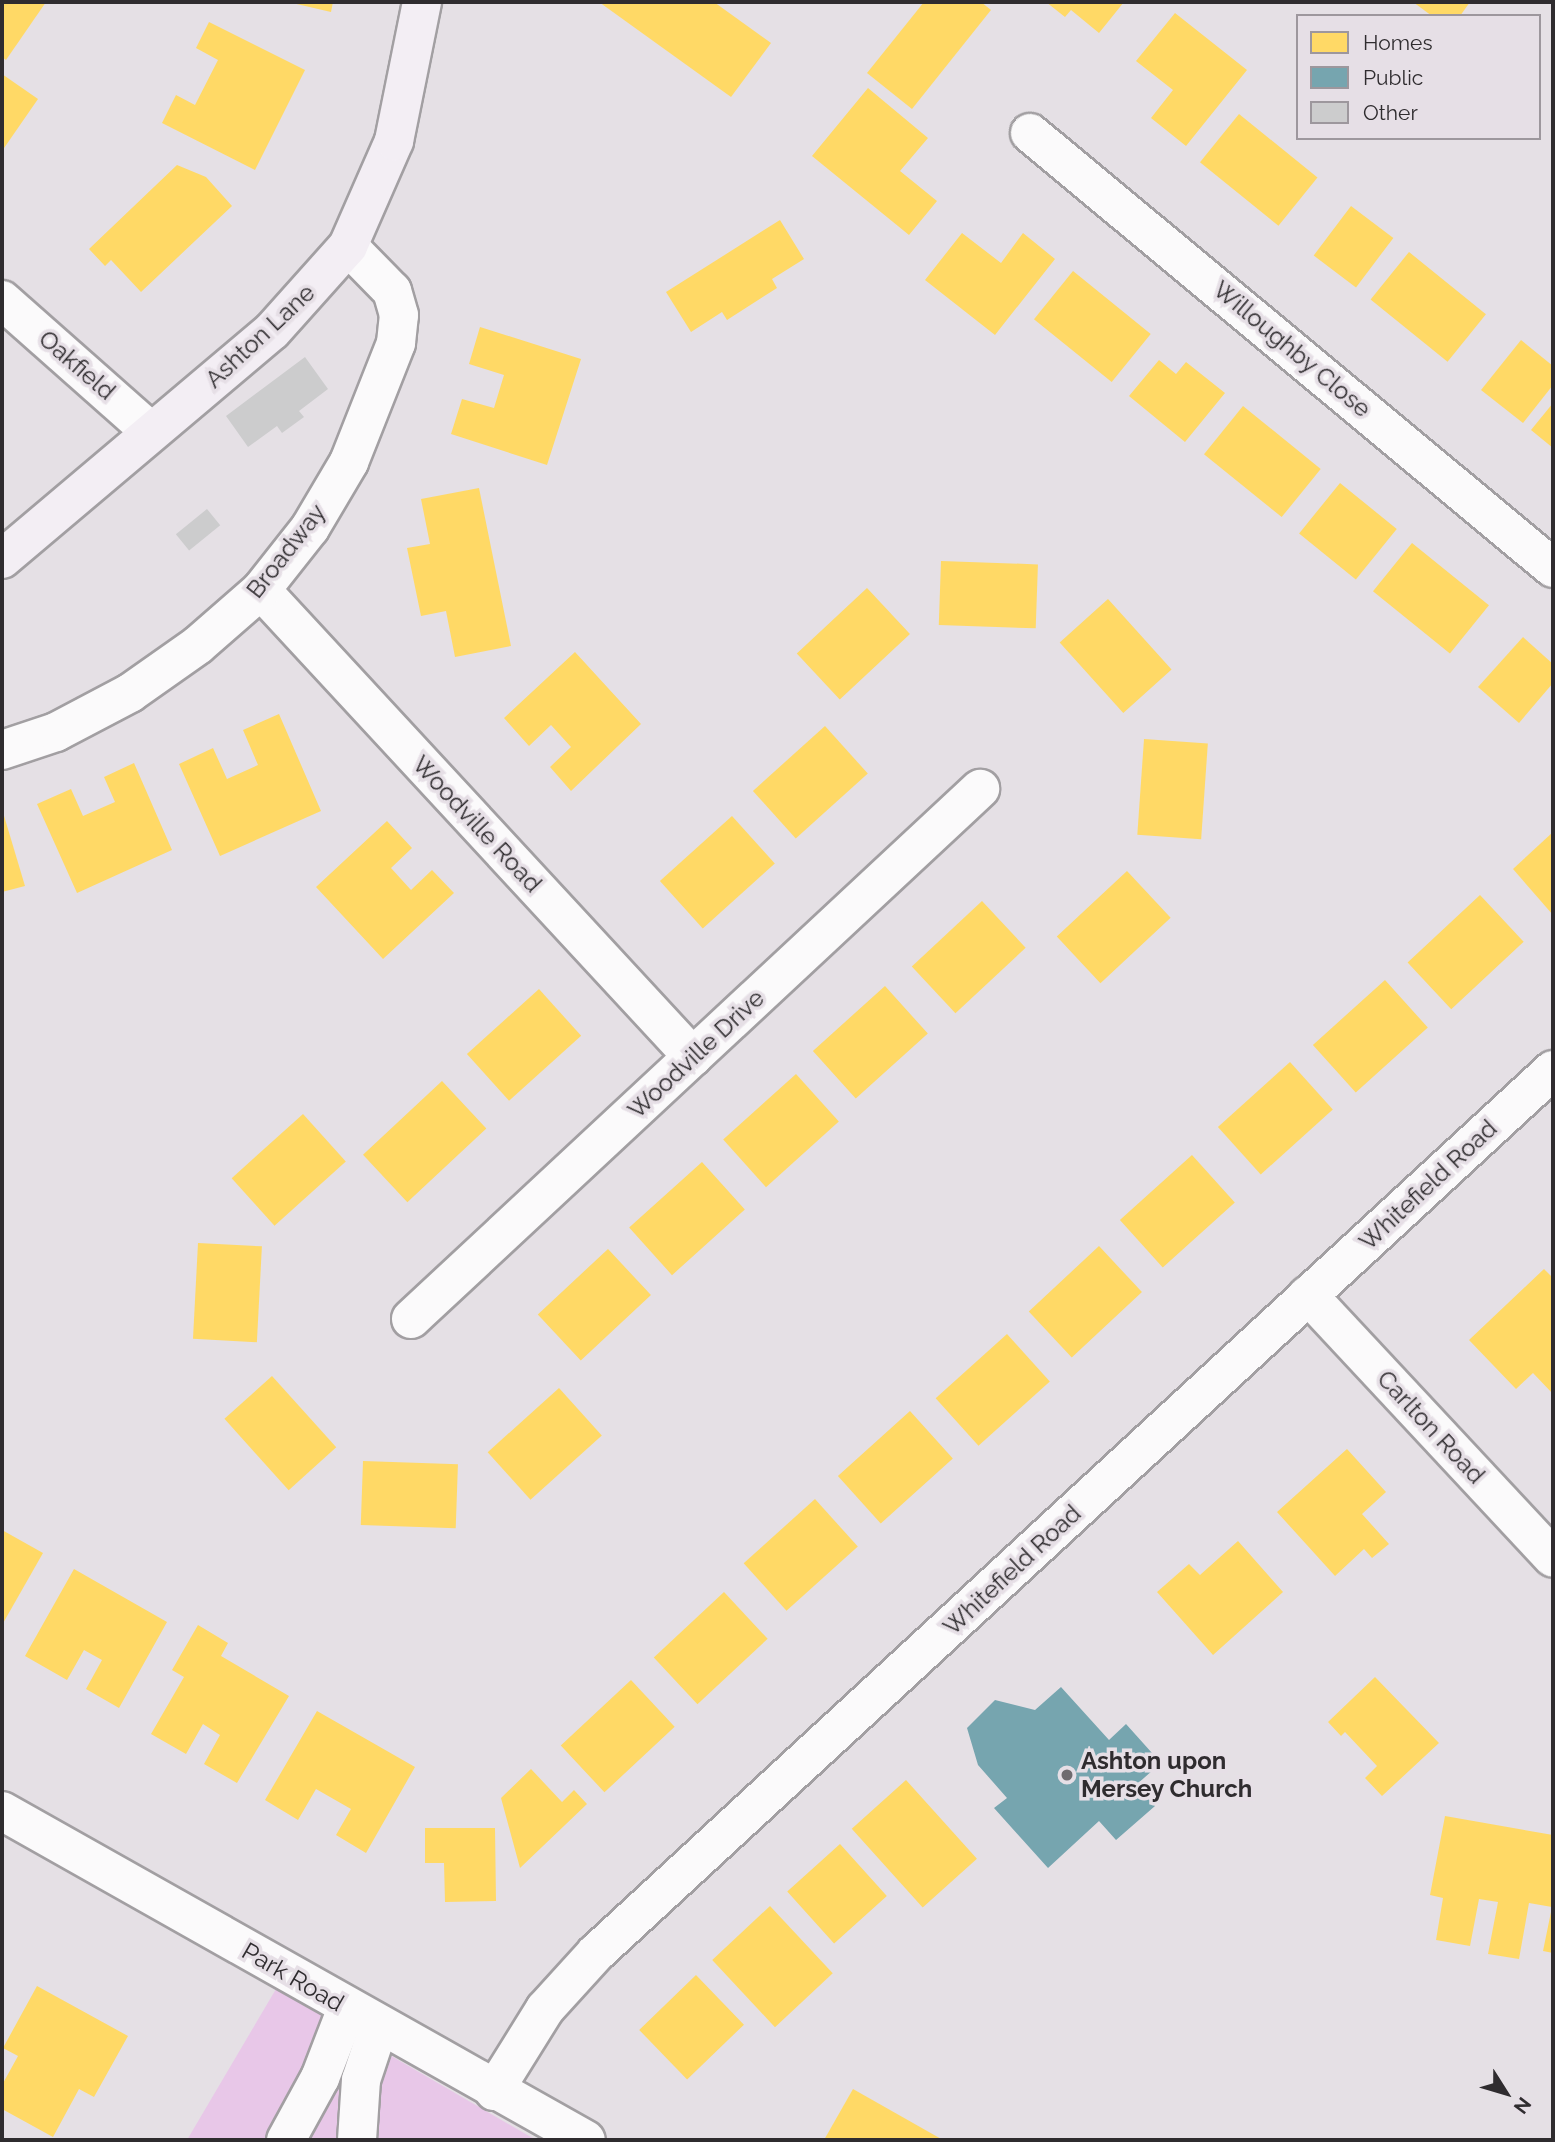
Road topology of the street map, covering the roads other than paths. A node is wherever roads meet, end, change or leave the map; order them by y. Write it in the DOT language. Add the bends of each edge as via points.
graph roads {
  1 [pos="422,2"];
  2 [pos="1030,133"];
  3 [pos="348,246"];
  4 [pos="2,300"];
  5 [pos="152,432"];
  6 [pos="2,559"];
  7 [pos="1553,568"];
  8 [pos="261,590"];
  9 [pos="2,750"];
  10 [pos="980,789"];
  11 [pos="693,1057"];
  12 [pos="1553,1070"];
  13 [pos="1308,1295"];
  14 [pos="411,1319"];
  15 [pos="1553,1558"];
  16 [pos="2,1811"];
  17 [pos="363,2017"];
  18 [pos="494,2091"];
  19 [pos="286,2140"];
  20 [pos="357,2140"];
  21 [pos="586,2140"];
  1 -- 3 [label="main road, Ashton Lane" via="394,141"];
  2 -- 7 [label="street, Willoughby Close"];
  3 -- 5 [label="main road, Ashton Lane" via="272,331"];
  3 -- 8 [label="street, Broadway" via="392,291 399,314 396,343 349,461 310,528"];
  4 -- 5 [label="street, Oakfield"];
  5 -- 6 [label="main road, Ashton Lane"];
  8 -- 9 [label="street, Broadway" via="198,645 130,693 56,732"];
  8 -- 11 [label="street, Woodville Road"];
  10 -- 11 [label="street, Woodville Drive"];
  11 -- 14 [label="street, Woodville Drive"];
  12 -- 13 [label="street, Whitefield Road"];
  13 -- 15 [label="street, Carlton Road"];
  13 -- 18 [label="street, Whitefield Road" via="596,1953 545,2009"];
  16 -- 17 [label="street, Park Road"];
  17 -- 18 [label="street, Park Road"];
  17 -- 19 [label="street" via="320,2078"];
  17 -- 20 [label="street"];
  18 -- 21 [label="street, Park Road"];
}
